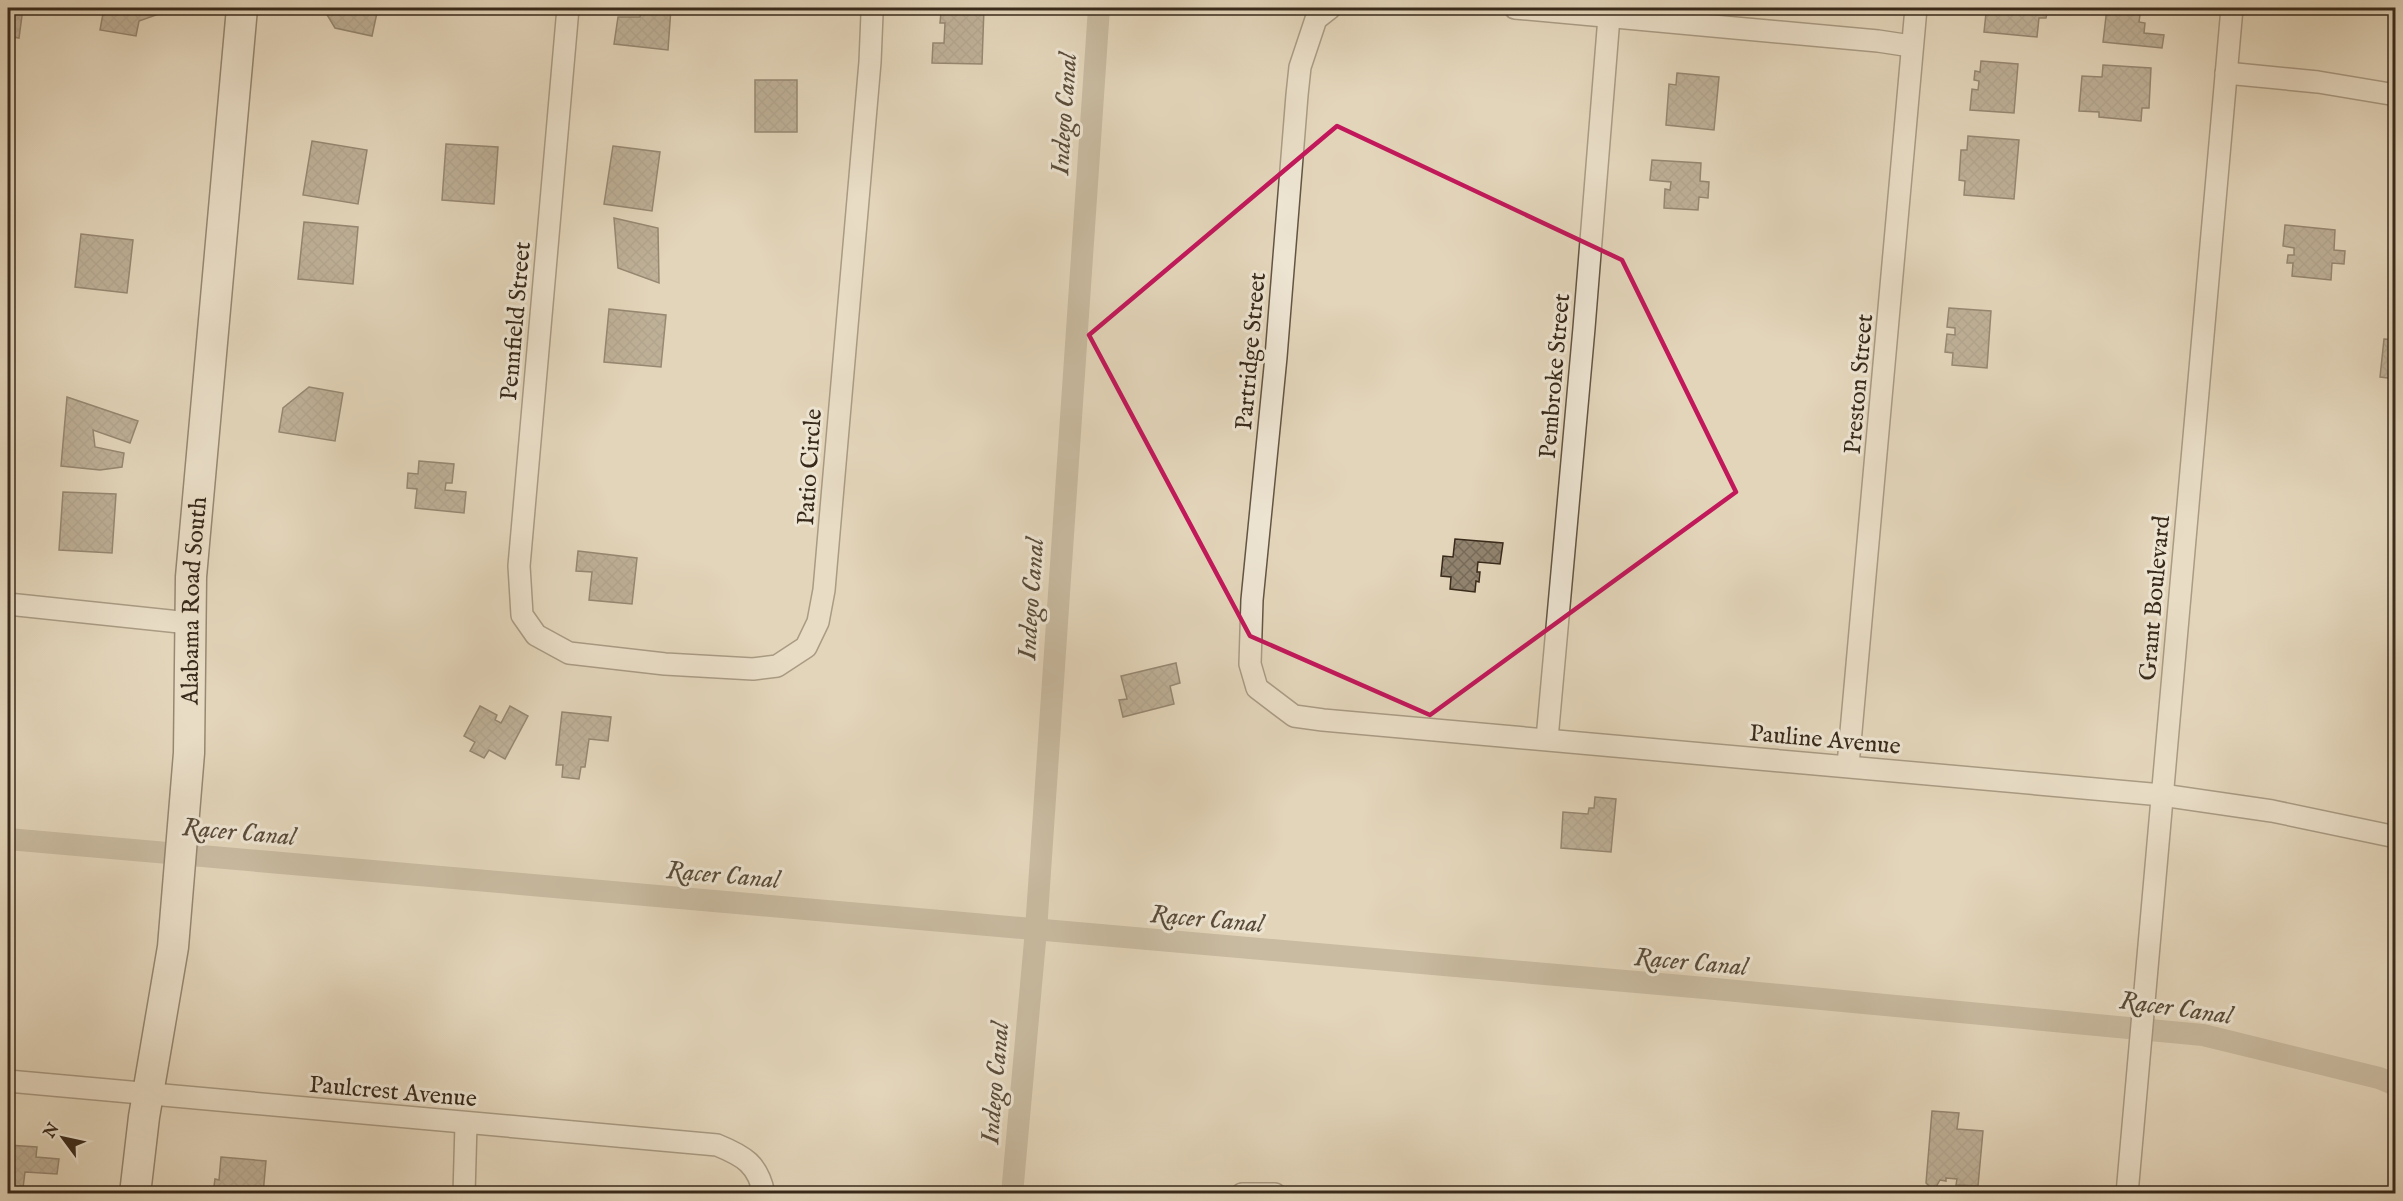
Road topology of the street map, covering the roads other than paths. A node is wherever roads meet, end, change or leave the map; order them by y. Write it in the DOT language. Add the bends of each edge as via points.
graph roads {
  1 [pos="242,8"];
  2 [pos="568,8"];
  3 [pos="870,8"];
  4 [pos="1515,8"];
  5 [pos="1916,8"];
  6 [pos="2232,8"];
  7 [pos="1323,14"];
  8 [pos="1609,17"];
  9 [pos="1911,46"];
  10 [pos="2226,74"];
  11 [pos="2396,95"];
  12 [pos="8,604"];
  13 [pos="189,623"];
  14 [pos="536,635"];
  15 [pos="1257,688"];
  16 [pos="1547,739"];
  17 [pos="1848,765"];
  18 [pos="2162,795"];
  19 [pos="2396,837"];
  20 [pos="8,1081"];
  21 [pos="148,1093"];
  22 [pos="466,1124"];
  23 [pos="763,1185"];
  24 [pos="135,1194"];
  25 [pos="464,1194"];
  26 [pos="1242,1194"];
  27 [pos="1275,1194"];
  28 [pos="2127,1194"];
  1 -- 13 [label="street, Alabama Road South"];
  2 -- 14 [label="street, Pennfield Street" via="519,566 522,615"];
  3 -- 14 [label="street, Patio Circle" via="870,62 827,563 818,622 806,647 777,666 753,669 569,653"];
  4 -- 8 [label="street"];
  5 -- 9 [label="street, Preston Street"];
  6 -- 10 [label="street, Grant Boulevard"];
  7 -- 15 [label="street, Partridge Street" via="1300,67 1297,94 1251,643 1250,664"];
  8 -- 9 [label="street"];
  8 -- 16 [label="street, Pembroke Street"];
  9 -- 17 [label="street, Preston Street"];
  10 -- 11 [label="street" via="2318,82"];
  10 -- 18 [label="street, Grant Boulevard"];
  12 -- 13 [label="street"];
  13 -- 21 [label="street, Alabama Road South" via="189,753 177,903 166,996"];
  15 -- 16 [label="street, Pauline Avenue" via="1294,716"];
  16 -- 17 [label="street, Pauline Avenue"];
  17 -- 18 [label="street, Pauline Avenue"];
  18 -- 19 [label="street, Pauline Avenue" via="2272,811"];
  18 -- 28 [label="street, Grant Boulevard"];
  20 -- 21 [label="street, Paulcrest Avenue"];
  21 -- 22 [label="street, Paulcrest Avenue"];
  21 -- 24 [label="street, Alabama Road South"];
  22 -- 23 [label="street, Paulcrest Avenue" via="717,1145 743,1155"];
  22 -- 25 [label="street"];
  26 -- 27 [label="street"];
}
